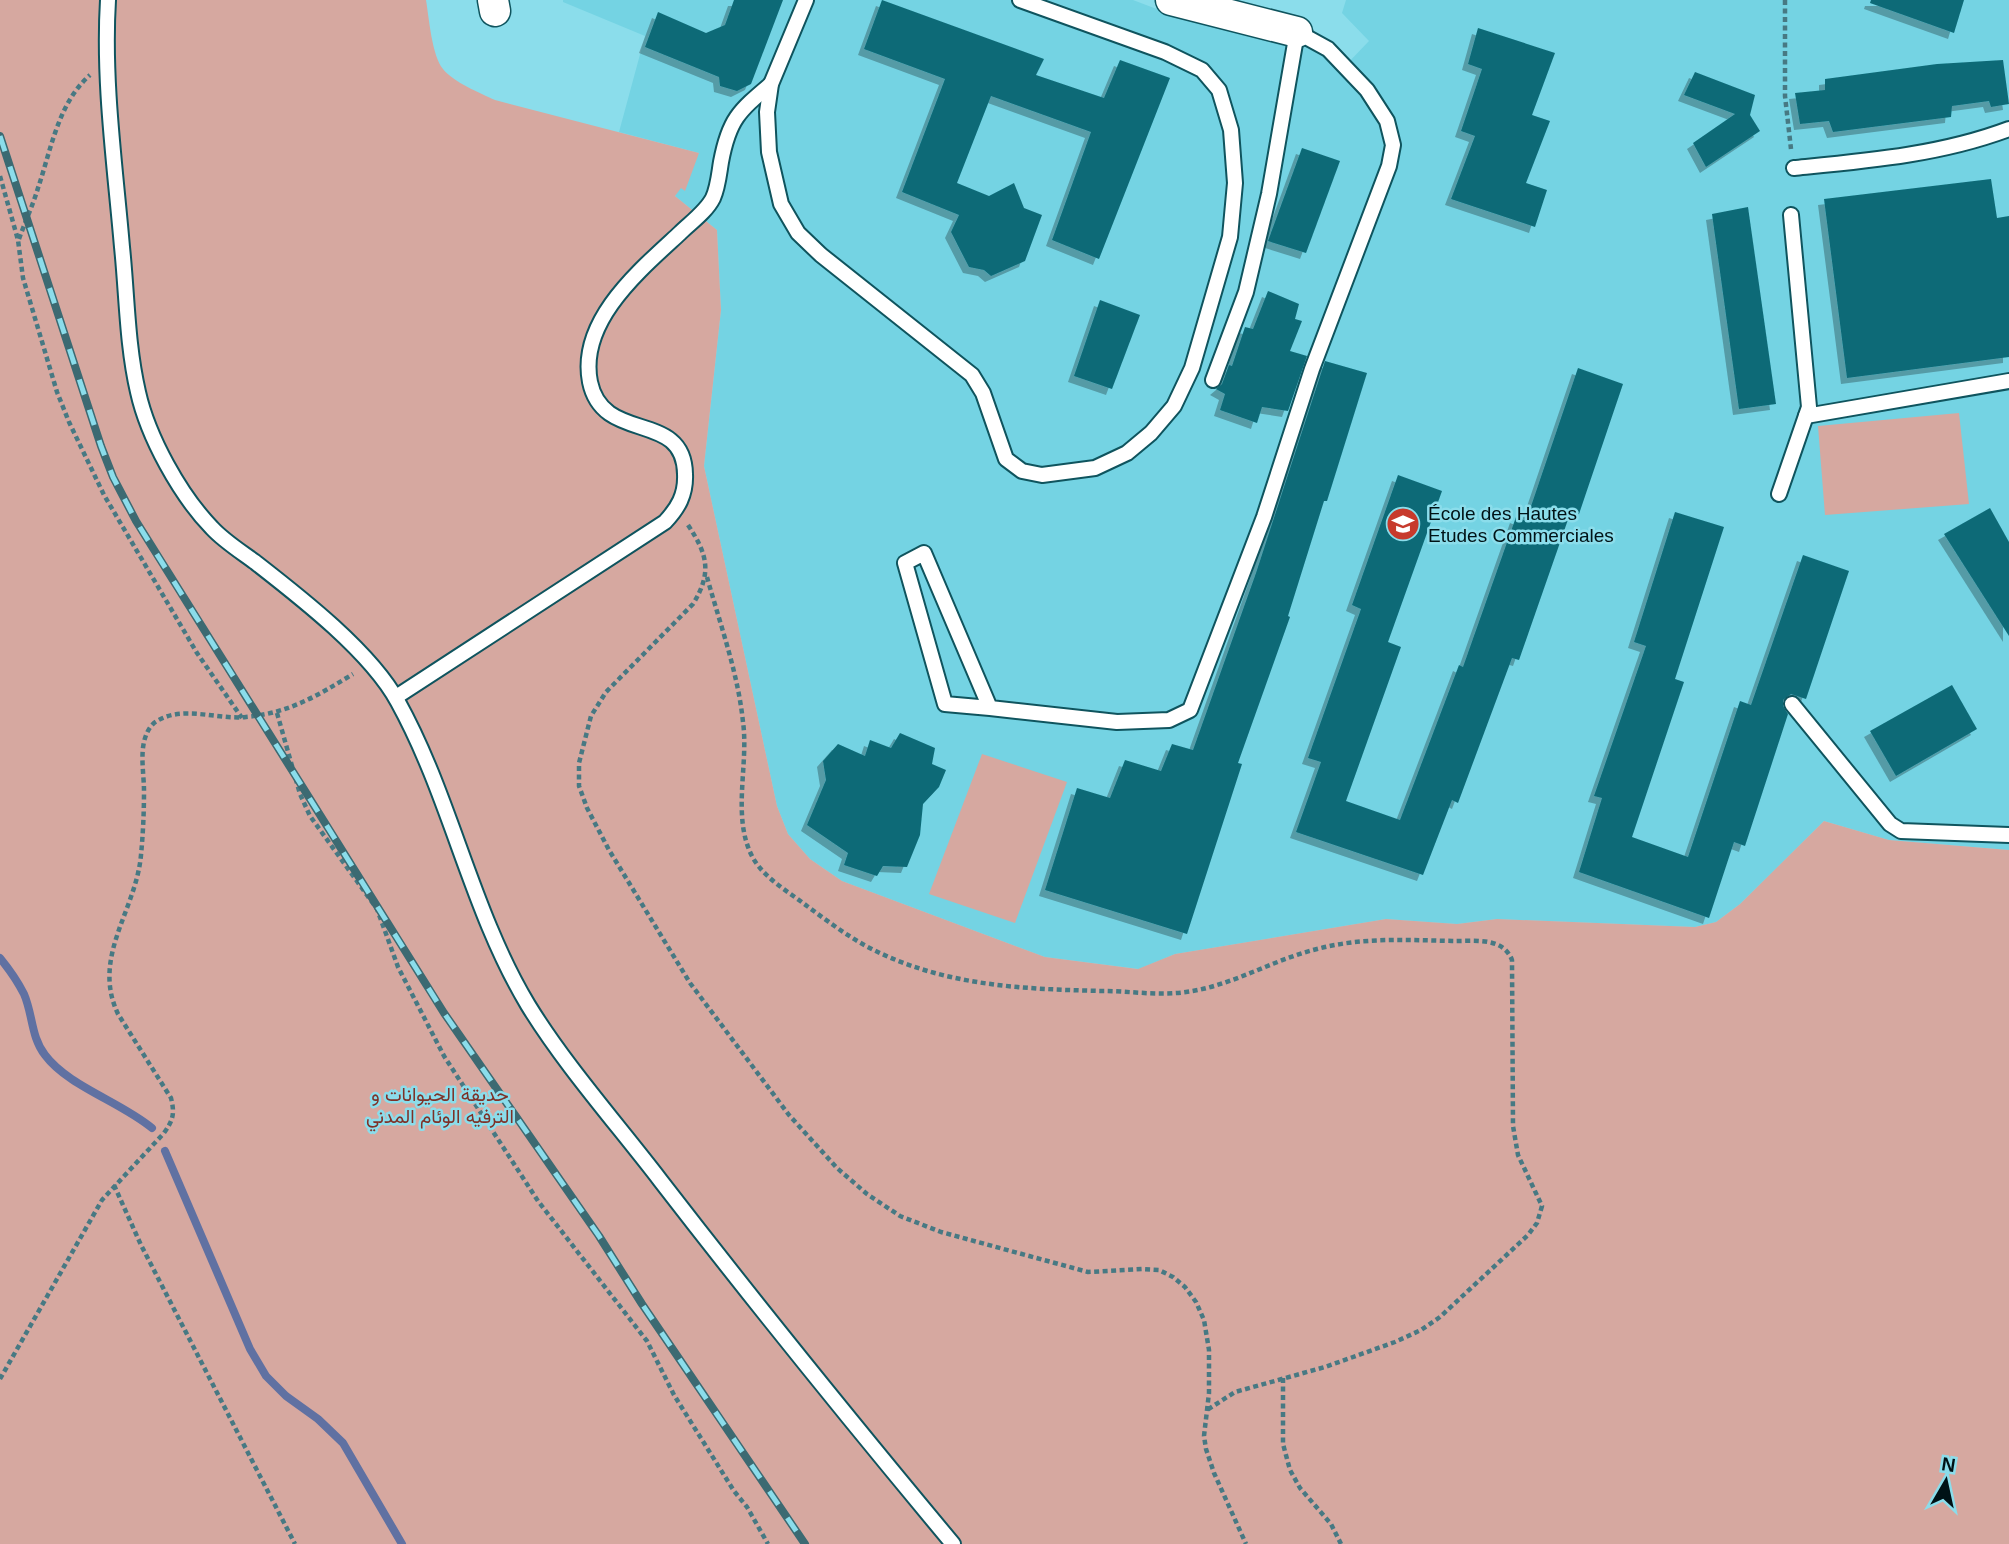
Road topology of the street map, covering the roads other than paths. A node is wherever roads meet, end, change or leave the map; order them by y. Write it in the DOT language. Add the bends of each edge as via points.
graph roads {
  1 [pos="108,0"];
  2 [pos="806,0"];
  3 [pos="1020,0"];
  4 [pos="1171,0"];
  5 [pos="1297,32"];
  6 [pos="771,83"];
  7 [pos="2009,129"];
  8 [pos="1794,168"];
  9 [pos="1791,215"];
  10 [pos="1213,380"];
  11 [pos="2009,381"];
  12 [pos="1806,416"];
  13 [pos="1779,494"];
  14 [pos="396,697"];
  15 [pos="1792,704"];
  16 [pos="990,708"];
  17 [pos="2009,835"];
  18 [pos="953,1544"];
  1 -- 14 [label="lane" via="108,92 131,345 138,394 150,427 183,490 214,530 297,596 369,663"];
  2 -- 6 [label="lane"];
  3 -- 6 [label="lane" via="1165,52 1202,71 1219,90 1231,130 1235,183 1230,237 1192,368 1174,405 1151,433 1127,453 1095,468 1042,475 1022,471 1006,460 983,393 972,375 798,233 781,204 769,152"];
  4 -- 5 [label="street"];
  5 -- 10 [label="lane" via="1269,194 1246,292"];
  5 -- 16 [label="lane" via="1328,49 1367,90 1387,121 1392,145 1389,166 1190,710 1169,720 1117,722"];
  6 -- 14 [label="lane" via="743,107 729,130 712,199 616,299 591,344 590,383 606,411 662,434 681,452 685,489 677,509 665,522"];
  7 -- 8 [label="lane" via="1899,158"];
  9 -- 12 [label="lane"];
  11 -- 12 [label="lane"];
  12 -- 13 [label="lane"];
  14 -- 18 [label="lane" via="427,760 500,952 530,1008 683,1210"];
  15 -- 17 [label="lane" via="1890,824 1901,831"];
  16 -- 16 [label="lane" via="924,554 905,563 945,704"];
}
